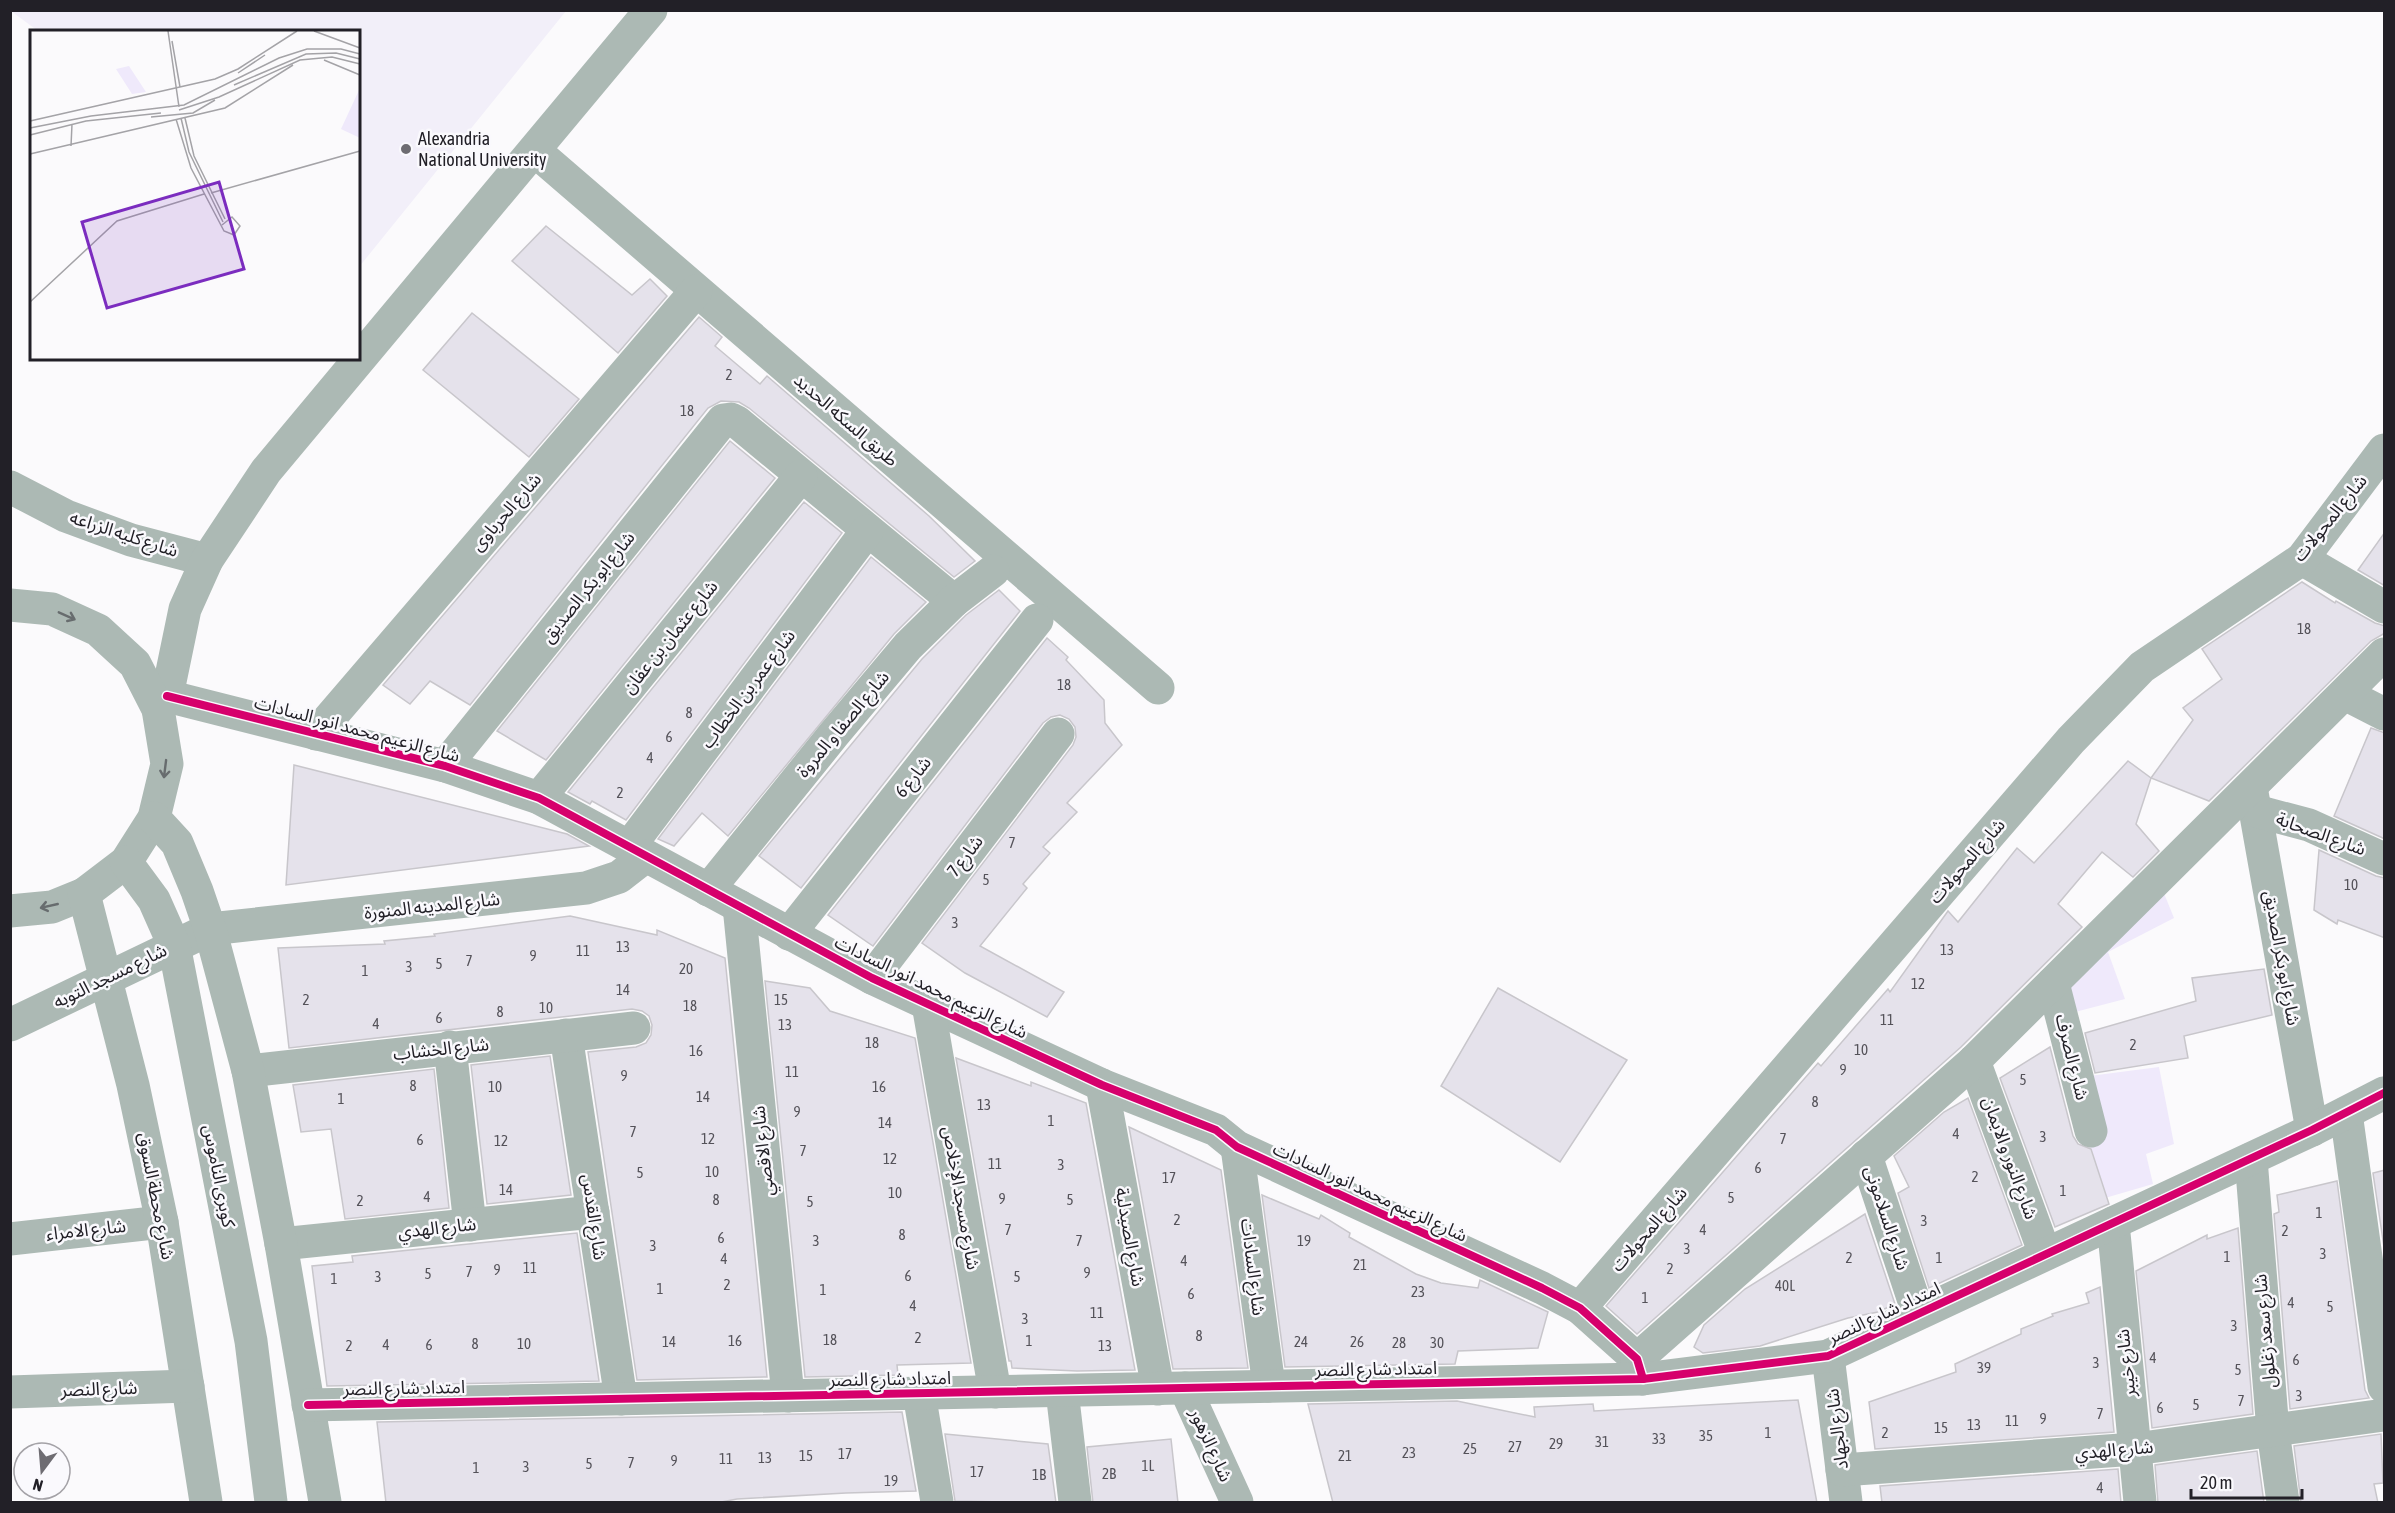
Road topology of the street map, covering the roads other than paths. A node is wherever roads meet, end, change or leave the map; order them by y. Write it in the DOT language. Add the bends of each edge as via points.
graph roads {
  1 [pos="651,10"];
  2 [pos="535,151"];
  3 [pos="696,291"];
  4 [pos="360,359"];
  5 [pos="359,360"];
  6 [pos="2379,468"];
  7 [pos="801,476"];
  8 [pos="10,487"];
  9 [pos="867,531"];
  10 [pos="2302,559"];
  11 [pos="207,560"];
  12 [pos="993,571"];
  13 [pos="954,601"];
  14 [pos="10,605"];
  15 [pos="2385,607"];
  16 [pos="1037,620"];
  17 [pos="2385,654"];
  18 [pos="1158,688"];
  19 [pos="2345,694"];
  20 [pos="163,702"];
  21 [pos="2385,714"];
  22 [pos="316,734"];
  23 [pos="1058,734"];
  24 [pos="445,766"];
  25 [pos="539,798"];
  26 [pos="2254,799"];
  27 [pos="154,818"];
  28 [pos="638,852"];
  29 [pos="2385,859"];
  30 [pos="126,862"];
  31 [pos="708,890"];
  32 [pos="84,894"];
  33 [pos="739,906"];
  34 [pos="10,911"];
  35 [pos="210,929"];
  36 [pos="789,934"];
  37 [pos="174,945"];
  38 [pos="872,978"];
  39 [pos="106,979"];
  40 [pos="2054,983"];
  41 [pos="928,1004"];
  42 [pos="10,1025"];
  43 [pos="634,1028"];
  44 [pos="566,1035"];
  45 [pos="450,1047"];
  46 [pos="1974,1062"];
  47 [pos="248,1071"];
  48 [pos="1102,1085"];
  49 [pos="2385,1093"];
  50 [pos="2346,1113"];
  51 [pos="2312,1130"];
  52 [pos="2091,1131"];
  53 [pos="1238,1147"];
  54 [pos="1866,1156"];
  55 [pos="2251,1159"];
  56 [pos="2371,1207"];
  57 [pos="593,1212"];
  58 [pos="162,1222"];
  59 [pos="2113,1222"];
  60 [pos="470,1225"];
  61 [pos="10,1239"];
  62 [pos="280,1244"];
  63 [pos="2045,1254"];
  64 [pos="1580,1308"];
  65 [pos="1918,1313"];
  66 [pos="1828,1356"];
  67 [pos="1640,1369"];
  68 [pos="188,1386"];
  69 [pos="1269,1386"];
  70 [pos="2385,1387"];
  71 [pos="1172,1388"];
  72 [pos="1062,1391"];
  73 [pos="10,1392"];
  74 [pos="995,1392"];
  75 [pos="919,1393"];
  76 [pos="788,1396"];
  77 [pos="621,1399"];
  78 [pos="308,1405"];
  79 [pos="2385,1415"];
  80 [pos="2273,1431"];
  81 [pos="2135,1449"];
  82 [pos="1842,1470"];
  83 [pos="206,1503"];
  84 [pos="272,1503"];
  85 [pos="325,1503"];
  86 [pos="937,1503"];
  87 [pos="1075,1503"];
  88 [pos="1237,1503"];
  89 [pos="1846,1503"];
  90 [pos="2140,1503"];
  91 [pos="2283,1503"];
  1 -- 2 [label="street"];
  2 -- 3 [label="street, طريق السكه الحديد"];
  2 -- 4 [label="street"];
  3 -- 18 [label="street, طريق السكه الحديد"];
  3 -- 22 [label="street, شارع الحرباوى"];
  5 -- 11 [label="street" via="266,471"];
  6 -- 10 [label="street, شارع المحولات"];
  7 -- 9 [label="street"];
  7 -- 24 [label="street, شارع ابو بكر الصديق" via="737,422 731,419 720,423"];
  7 -- 25 [label="street, شارع عثمان بن عفان"];
  8 -- 11 [label="street, شارع كليه الزراعه" via="77,520 131,540"];
  9 -- 13 [label="street"];
  9 -- 28 [label="street, شارع عمر بن الخطاب"];
  10 -- 15 [label="street"];
  10 -- 64 [label="street, شارع المحولات" via="2142,667 2071,740"];
  11 -- 20 [label="street" via="186,609"];
  12 -- 13 [label="street, شارع الصفا و المروة"];
  13 -- 31 [label="street, شارع الصفا و المروة" via="908,646"];
  14 -- 20 [label="street, one-way" via="52,609 98,630 135,664"];
  16 -- 36 [label="street, شارع 6"];
  17 -- 19 [label="street"];
  19 -- 21 [label="street"];
  19 -- 26 [label="street"];
  20 -- 22 [label="street, شارع الزعيم محمد انور السادات"];
  20 -- 27 [label="street, one-way" via="167,764"];
  22 -- 24 [label="street, شارع الزعيم محمد انور السادات"];
  23 -- 38 [label="street, شارع 7"];
  24 -- 25 [label="street, شارع الزعيم محمد انور السادات"];
  25 -- 28 [label="street, شارع الزعيم محمد انور السادات"];
  26 -- 29 [label="street, شارع الصحابة"];
  26 -- 40 [label="street"];
  26 -- 51 [label="street, شارع ابو بكر الصديق"];
  27 -- 30 [label="street"];
  27 -- 35 [label="street" via="177,843"];
  28 -- 31 [label="street, شارع الزعيم محمد انور السادات"];
  28 -- 35 [label="street, شارع المدينه المنورة" via="619,877 586,888"];
  30 -- 32 [label="street"];
  30 -- 37 [label="street, كوبرى الناموس" via="154,900"];
  31 -- 33 [label="street, شارع الزعيم محمد انور السادات"];
  32 -- 34 [label="street, one-way" via="52,907"];
  32 -- 39 [label="street, شارع محطة السوق"];
  33 -- 36 [label="street, شارع الزعيم محمد انور السادات"];
  33 -- 76 [label="street, شارع الاقصي"];
  35 -- 37 [label="street, شارع مسجد التوبه"];
  35 -- 47 [label="street"];
  36 -- 38 [label="street, شارع الزعيم محمد انور السادات"];
  37 -- 39 [label="street, شارع مسجد التوبه"];
  37 -- 84 [label="street, كوبرى الناموس" via="251,1341"];
  38 -- 41 [label="street, شارع الزعيم محمد انور السادات"];
  39 -- 42 [label="street, شارع مسجد التوبه"];
  39 -- 58 [label="street, شارع محطة السوق" via="134,1085"];
  40 -- 46 [label="street"];
  40 -- 52 [label="street, شارع الصرف"];
  41 -- 48 [label="street, شارع الزعيم محمد انور السادات"];
  41 -- 74 [label="street, شارع مسجد الإخلاص"];
  43 -- 44 [label="street, شارع الخشاب"];
  44 -- 45 [label="street, شارع الخشاب"];
  44 -- 57 [label="street, شارع القدس"];
  45 -- 47 [label="street, شارع الخشاب"];
  45 -- 60 [label="street"];
  46 -- 54 [label="street"];
  46 -- 63 [label="street, شارع النور و الايمان"];
  47 -- 62 [label="street"];
  48 -- 53 [label="street, شارع الزعيم محمد انور السادات" via="1216,1130"];
  48 -- 71 [label="street, شارع الصيدلية"];
  49 -- 50 [label="street, امتداد شارع النصر"];
  50 -- 51 [label="street, امتداد شارع النصر"];
  50 -- 56 [label="street"];
  51 -- 55 [label="street, امتداد شارع النصر"];
  53 -- 64 [label="street, شارع الزعيم محمد انور السادات"];
  53 -- 69 [label="street, شارع السادات"];
  54 -- 65 [label="street, شارع السلامونى"];
  54 -- 67 [label="street"];
  55 -- 59 [label="street, امتداد شارع النصر"];
  55 -- 80 [label="street, شارع سعد زغلول"];
  56 -- 70 [label="street"];
  57 -- 60 [label="street, شارع الهدي"];
  57 -- 77 [label="street, شارع القدس"];
  58 -- 61 [label="street, شارع الامراء"];
  58 -- 68 [label="street, شارع محطة السوق"];
  59 -- 63 [label="street, امتداد شارع النصر"];
  59 -- 81 [label="street, شارع خيبر"];
  60 -- 62 [label="street, شارع الهدي"];
  62 -- 78 [label="street"];
  63 -- 65 [label="street, امتداد شارع النصر"];
  64 -- 67 [label="street, شارع الزعيم محمد انور السادات"];
  65 -- 66 [label="street, امتداد شارع النصر"];
  66 -- 67 [label="street, امتداد شارع النصر"];
  66 -- 82 [label="street, شارع الجهاد"];
  67 -- 69 [label="street, امتداد شارع النصر"];
  68 -- 73 [label="street, شارع النصر"];
  68 -- 83 [label="street, شارع محطة السوق"];
  69 -- 71 [label="street, امتداد شارع النصر"];
  71 -- 72 [label="street, امتداد شارع النصر"];
  71 -- 88 [label="street, شارع الزهور"];
  72 -- 74 [label="street, امتداد شارع النصر"];
  72 -- 87 [label="street"];
  74 -- 75 [label="street, امتداد شارع النصر"];
  75 -- 76 [label="street, امتداد شارع النصر"];
  75 -- 86 [label="street"];
  76 -- 77 [label="street, امتداد شارع النصر"];
  77 -- 78 [label="street, امتداد شارع النصر"];
  78 -- 85 [label="street"];
  79 -- 80 [label="street, شارع الهدي"];
  80 -- 81 [label="street, شارع الهدي"];
  80 -- 91 [label="street, شارع سعد زغلول"];
  81 -- 82 [label="street, شارع الهدي"];
  81 -- 90 [label="street, شارع خيبر"];
  82 -- 89 [label="street, شارع الجهاد"];
}
